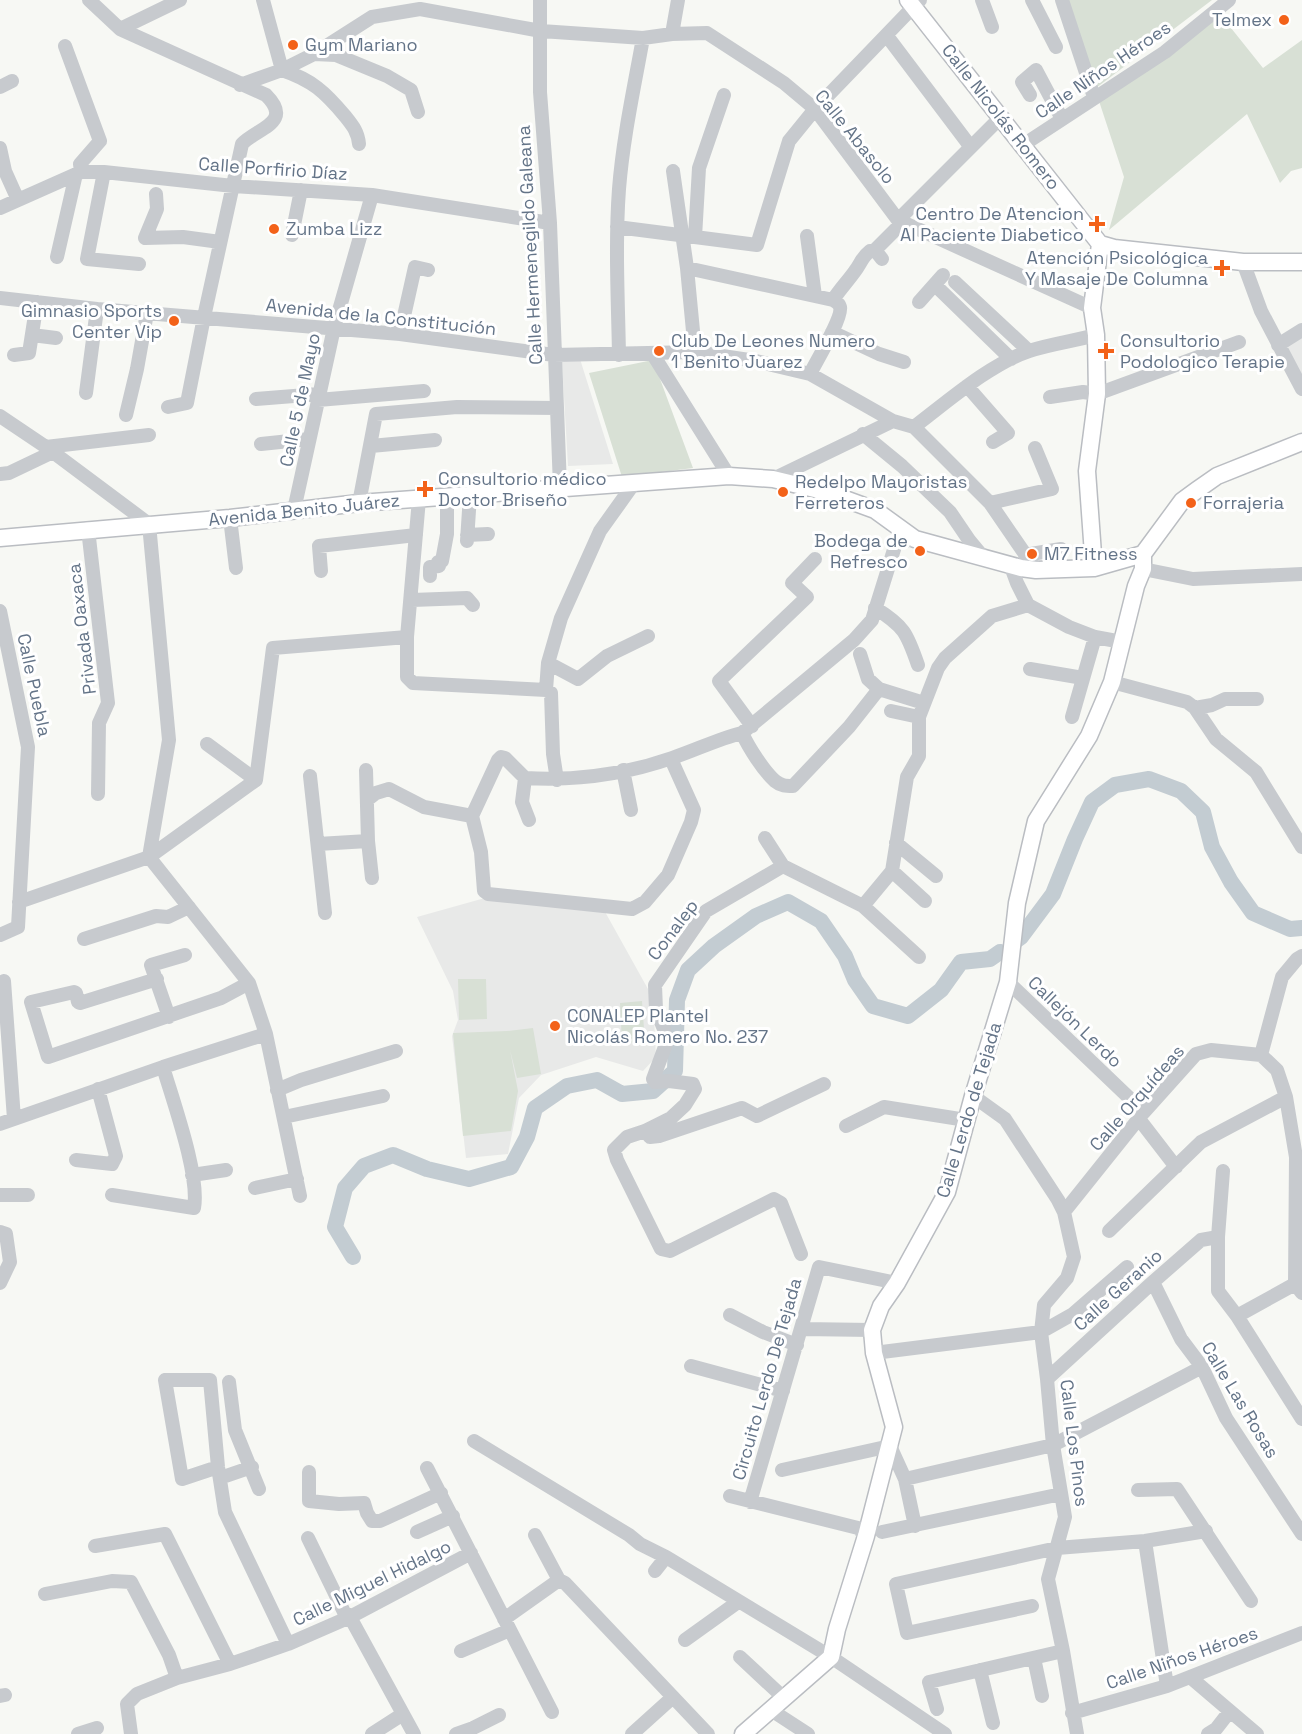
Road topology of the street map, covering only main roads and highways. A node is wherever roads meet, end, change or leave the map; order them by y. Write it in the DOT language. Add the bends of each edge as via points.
graph roads {
  1 [pos="914,2"];
  2 [pos="1100,244"];
  3 [pos="1302,262"];
  4 [pos="1302,442"];
  5 [pos="0,538"];
  6 [pos="1143,562"];
  7 [pos="1094,568"];
  8 [pos="743,1734"];
  1 -- 2 [label="main road, Calle Nicolás Romero"];
  2 -- 3 [label="main road" via="1244,262"];
  2 -- 7 [label="main road" via="1092,308 1097,394 1087,471"];
  4 -- 6 [label="main road" via="1218,476 1182,501"];
  5 -- 7 [label="main road, Avenida Benito Juárez" via="359,503 729,476 773,478 823,491 875,510 915,539 984,558 1036,570"];
  6 -- 7 [label="main road, Avenida Benito Juárez"];
  6 -- 8 [label="main road, Calle Lerdo de Tejada" via="1112,682 1089,735 1036,821 1017,903 1008,982 947,1192 881,1306 872,1330 874,1353 894,1427 874,1534 837,1629 831,1658"];
}
